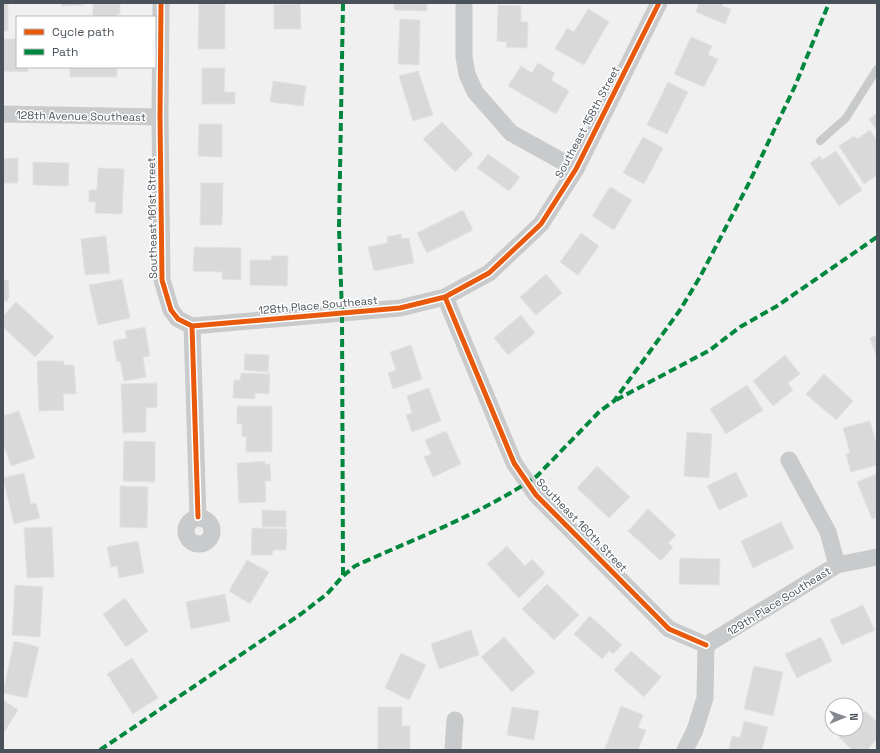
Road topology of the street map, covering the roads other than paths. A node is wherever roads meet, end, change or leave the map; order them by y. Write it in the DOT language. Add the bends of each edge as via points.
graph roads {
  1 [pos="161,3"];
  2 [pos="464,3"];
  3 [pos="659,3"];
  4 [pos="877,69"];
  5 [pos="3,114"];
  6 [pos="160,117"];
  7 [pos="820,141"];
  8 [pos="576,169"];
  9 [pos="444,297"];
  10 [pos="192,326"];
  11 [pos="789,460"];
  12 [pos="198,517"];
  13 [pos="877,557"];
  14 [pos="837,565"];
  15 [pos="706,645"];
  16 [pos="455,720"];
  17 [pos="453,750"];
  18 [pos="685,750"];
  1 -- 6 [label="street, Southeast 161st Street"];
  2 -- 8 [label="street" via="464,58 467,74 475,92 511,133"];
  3 -- 8 [label="street, Southeast 158th Street"];
  4 -- 7 [label="lane" via="846,118"];
  5 -- 6 [label="street, 128th Avenue Southeast"];
  6 -- 10 [label="street, Southeast 161st Street" via="162,280 170,310 178,319"];
  8 -- 9 [label="street, Southeast 158th Street" via="541,224 489,272"];
  9 -- 10 [label="street, 128th Place Southeast" via="400,308"];
  9 -- 15 [label="street, Southeast 160th Street" via="514,463 536,495 669,629"];
  10 -- 12 [label="street"];
  11 -- 14 [label="street" via="828,532"];
  13 -- 14 [label="street, 129th Place Southeast"];
  14 -- 15 [label="street, 129th Place Southeast"];
  15 -- 18 [label="street" via="705,698 695,730"];
  16 -- 17 [label="street"];
}
